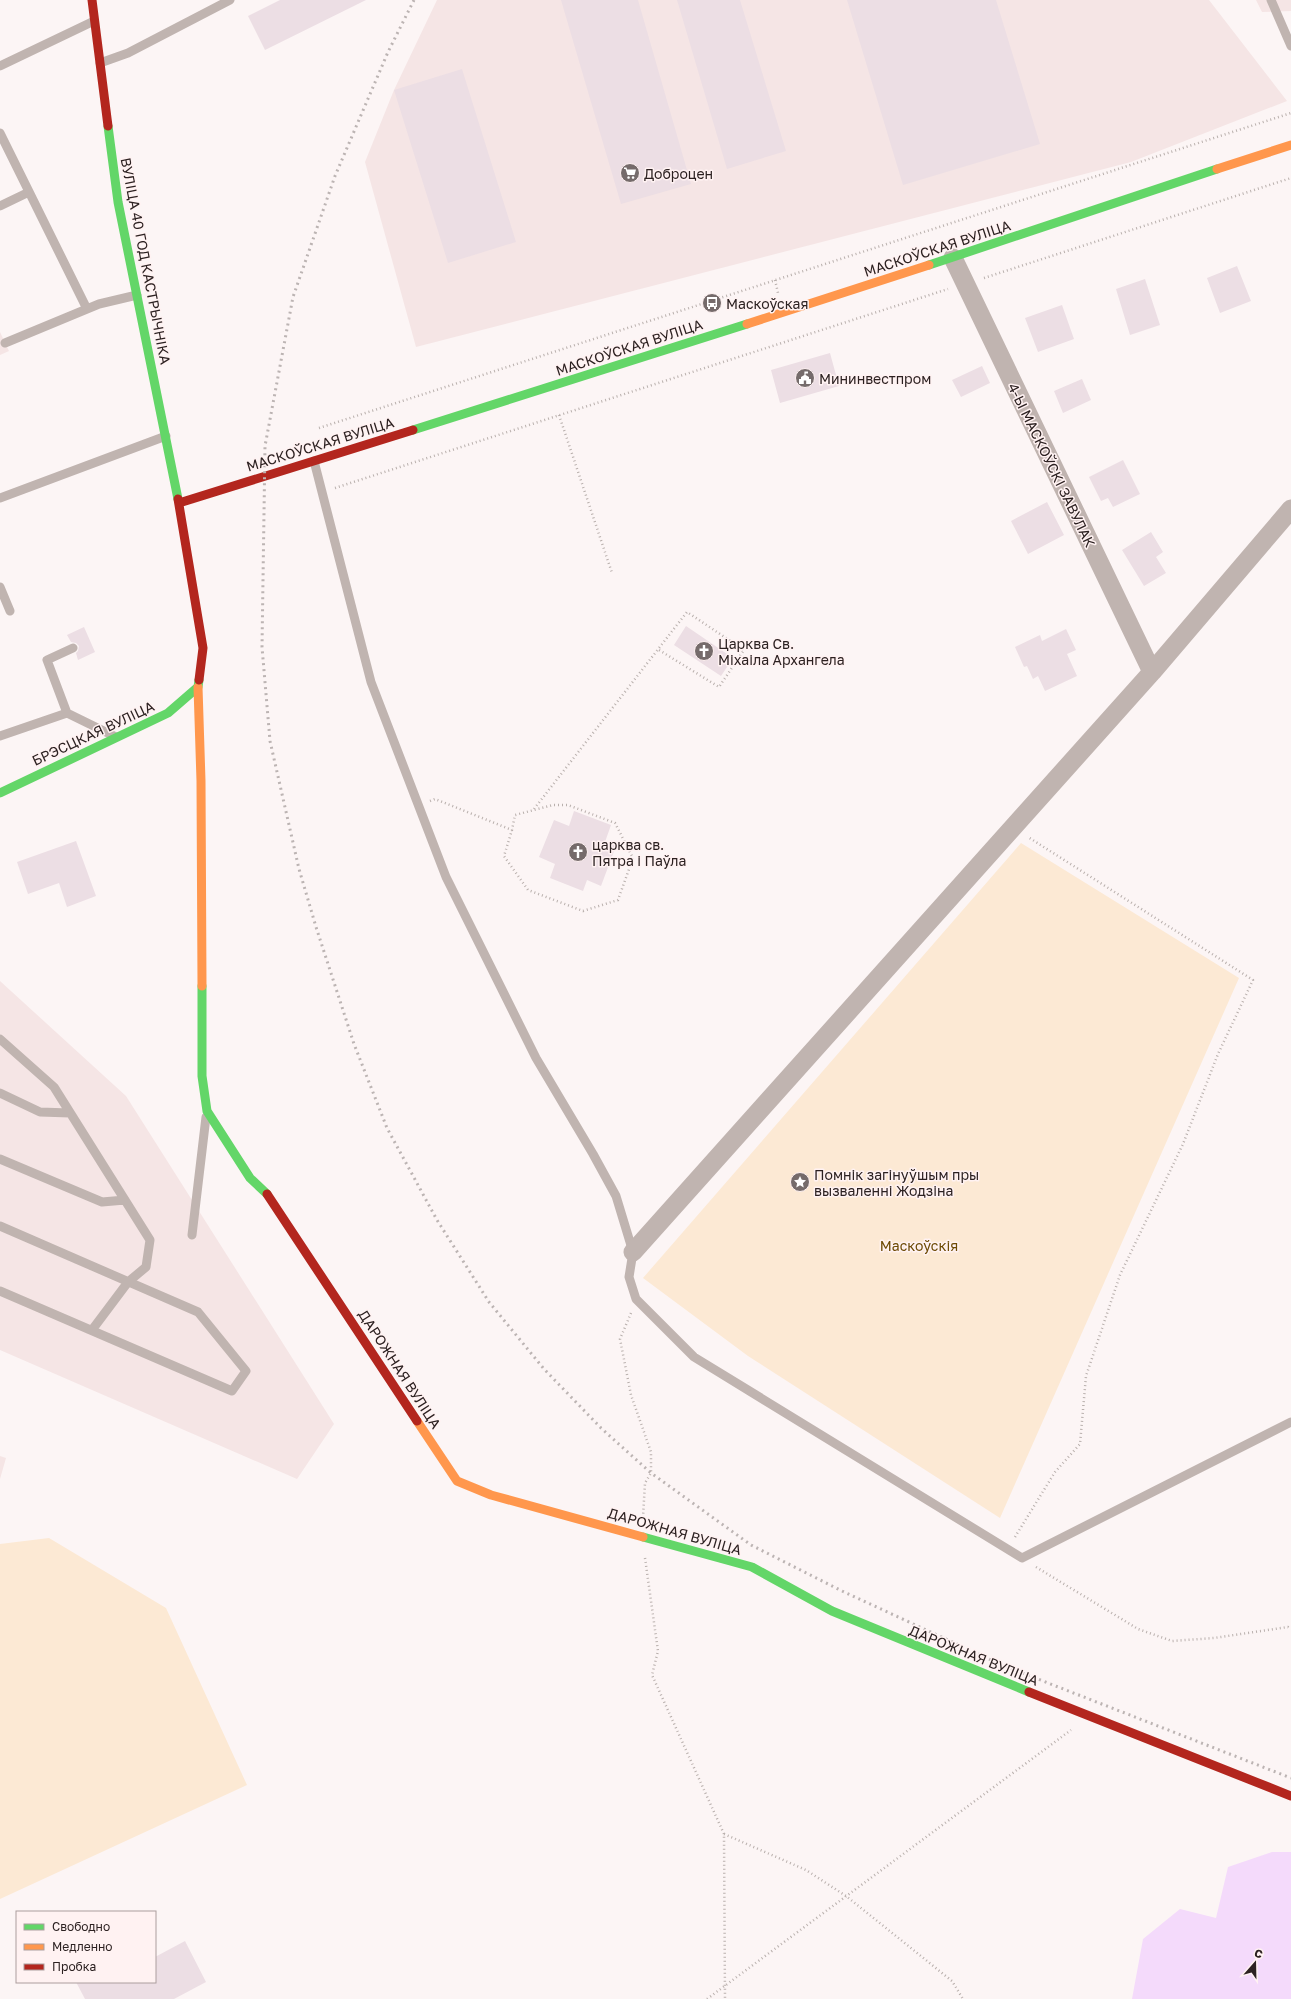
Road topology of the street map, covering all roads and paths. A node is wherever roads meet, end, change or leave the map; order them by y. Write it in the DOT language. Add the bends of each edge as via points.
graph roads {
  1 [pos="92,0"];
  2 [pos="230,0"];
  3 [pos="1271,0"];
  4 [pos="94,21"];
  5 [pos="1291,46"];
  6 [pos="100,63"];
  7 [pos="0,66"];
  8 [pos="1291,112"];
  9 [pos="0,133"];
  10 [pos="1291,145"];
  11 [pos="1291,178"];
  12 [pos="29,192"];
  13 [pos="0,206"];
  14 [pos="953,258"];
  15 [pos="965,284"];
  16 [pos="137,295"];
  17 [pos="87,309"];
  18 [pos="5,343"];
  19 [pos="559,416"];
  20 [pos="319,428"];
  21 [pos="166,436"];
  22 [pos="314,461"];
  23 [pos="334,488"];
  24 [pos="0,498"];
  25 [pos="179,503"];
  26 [pos="1291,509"];
  27 [pos="612,573"];
  28 [pos="0,587"];
  29 [pos="10,611"];
  30 [pos="73,648"];
  31 [pos="659,650"];
  32 [pos="1152,672"];
  33 [pos="198,687"];
  34 [pos="67,713"];
  35 [pos="0,736"];
  36 [pos="117,738"];
  37 [pos="0,793"];
  38 [pos="419,806"];
  39 [pos="534,810"];
  40 [pos="1013,828"];
  41 [pos="512,830"];
  42 [pos="0,1039"];
  43 [pos="0,1093"];
  44 [pos="207,1111"];
  45 [pos="70,1113"];
  46 [pos="0,1159"];
  47 [pos="125,1200"];
  48 [pos="0,1226"];
  49 [pos="192,1235"];
  50 [pos="633,1252"];
  51 [pos="128,1282"];
  52 [pos="0,1290"];
  53 [pos="636,1299"];
  54 [pos="92,1330"];
  55 [pos="1291,1422"];
  56 [pos="642,1536"];
  57 [pos="1007,1549"];
  58 [pos="1022,1558"];
  59 [pos="1291,1629"];
  60 [pos="1089,1717"];
  61 [pos="1291,1796"];
  62 [pos="724,1834"];
  63 [pos="846,1896"];
  64 [pos="725,1985"];
  65 [pos="706,1999"];
  66 [pos="725,1999"];
  67 [pos="963,1999"];
  1 -- 4 [label="main road, ВУЛІЦА 40 ГОД КАСТРЫЧНІКА"];
  2 -- 6 [label="lane" via="128,53"];
  3 -- 5 [label="lane"];
  4 -- 6 [label="main road, ВУЛІЦА 40 ГОД КАСТРЫЧНІКА"];
  4 -- 7 [label="lane"];
  6 -- 16 [label="main road, ВУЛІЦА 40 ГОД КАСТРЫЧНІКА" via="118,202"];
  8 -- 20 [label="path"];
  9 -- 12 [label="lane"];
  10 -- 14 [label="main road, МАСКОЎСКАЯ ВУЛІЦА"];
  11 -- 15 [label="path"];
  12 -- 13 [label="lane"];
  12 -- 17 [label="lane"];
  14 -- 15 [label="street, 4-Ы МАСКОЎСКІ ЗАВУЛАК"];
  14 -- 22 [label="main road, МАСКОЎСКАЯ ВУЛІЦА"];
  15 -- 19 [label="path"];
  15 -- 32 [label="street, 4-Ы МАСКОЎСКІ ЗАВУЛАК"];
  16 -- 17 [label="lane"];
  16 -- 21 [label="main road, ВУЛІЦА 40 ГОД КАСТРЫЧНІКА"];
  17 -- 18 [label="lane"];
  19 -- 23 [label="path"];
  19 -- 27 [label="path"];
  21 -- 24 [label="lane"];
  21 -- 25 [label="main road, ВУЛІЦА 40 ГОД КАСТРЫЧНІКА"];
  22 -- 25 [label="main road, МАСКОЎСКАЯ ВУЛІЦА"];
  22 -- 38 [label="lane" via="371,682"];
  25 -- 33 [label="main road" via="203,648"];
  26 -- 32 [label="street"];
  28 -- 29 [label="lane"];
  30 -- 34 [label="lane" via="46,660"];
  31 -- 31 [label="path" via="687,612 744,650 719,687"];
  31 -- 39 [label="path"];
  32 -- 40 [label="street"];
  33 -- 36 [label="main road, БРЭСЦКАЯ ВУЛІЦА" via="168,713"];
  33 -- 44 [label="main road" via="201,780 202,1076"];
  34 -- 35 [label="lane"];
  34 -- 36 [label="lane"];
  36 -- 37 [label="main road, БРЭСЦКАЯ ВУЛІЦА"];
  38 -- 41 [label="path" via="435,799"];
  38 -- 50 [label="lane" via="446,877 536,1058 616,1196"];
  39 -- 41 [label="path" via="516,815"];
  39 -- 41 [label="path" via="553,805 568,805 615,823 633,858 618,900 583,911 528,890 504,856"];
  40 -- 50 [label="street"];
  40 -- 57 [label="path" via="1253,980 1218,1054 1183,1144 1120,1275 1086,1376 1080,1444 1055,1472"];
  42 -- 45 [label="lane" via="54,1087"];
  43 -- 45 [label="lane" via="40,1112"];
  44 -- 49 [label="lane"];
  44 -- 56 [label="main road, ДАРОЖНАЯ ВУЛІЦА" via="250,1178 270,1197 458,1481 491,1495"];
  45 -- 47 [label="lane"];
  46 -- 47 [label="lane" via="102,1202"];
  47 -- 51 [label="lane" via="150,1240 146,1267"];
  48 -- 51 [label="lane"];
  50 -- 53 [label="lane" via="629,1278"];
  51 -- 54 [label="lane"];
  51 -- 54 [label="lane" via="198,1312 246,1371 232,1391"];
  52 -- 54 [label="lane"];
  53 -- 56 [label="path" via="620,1339 631,1395 651,1452 651,1473 645,1483"];
  53 -- 57 [label="lane" via="694,1357"];
  55 -- 58 [label="lane"];
  56 -- 60 [label="main road, ДАРОЖНАЯ ВУЛІЦА" via="752,1567 832,1611 921,1650"];
  56 -- 62 [label="path" via="658,1651 652,1675"];
  57 -- 58 [label="lane"];
  58 -- 59 [label="path" via="1138,1629 1172,1641 1214,1638 1288,1627"];
  60 -- 61 [label="main road, ДАРОЖНАЯ ВУЛІЦА"];
  60 -- 63 [label="path"];
  62 -- 63 [label="path" via="806,1870"];
  62 -- 64 [label="path"];
  63 -- 64 [label="path"];
  63 -- 67 [label="path" via="952,1981"];
  64 -- 65 [label="path"];
  64 -- 66 [label="path"];
}
